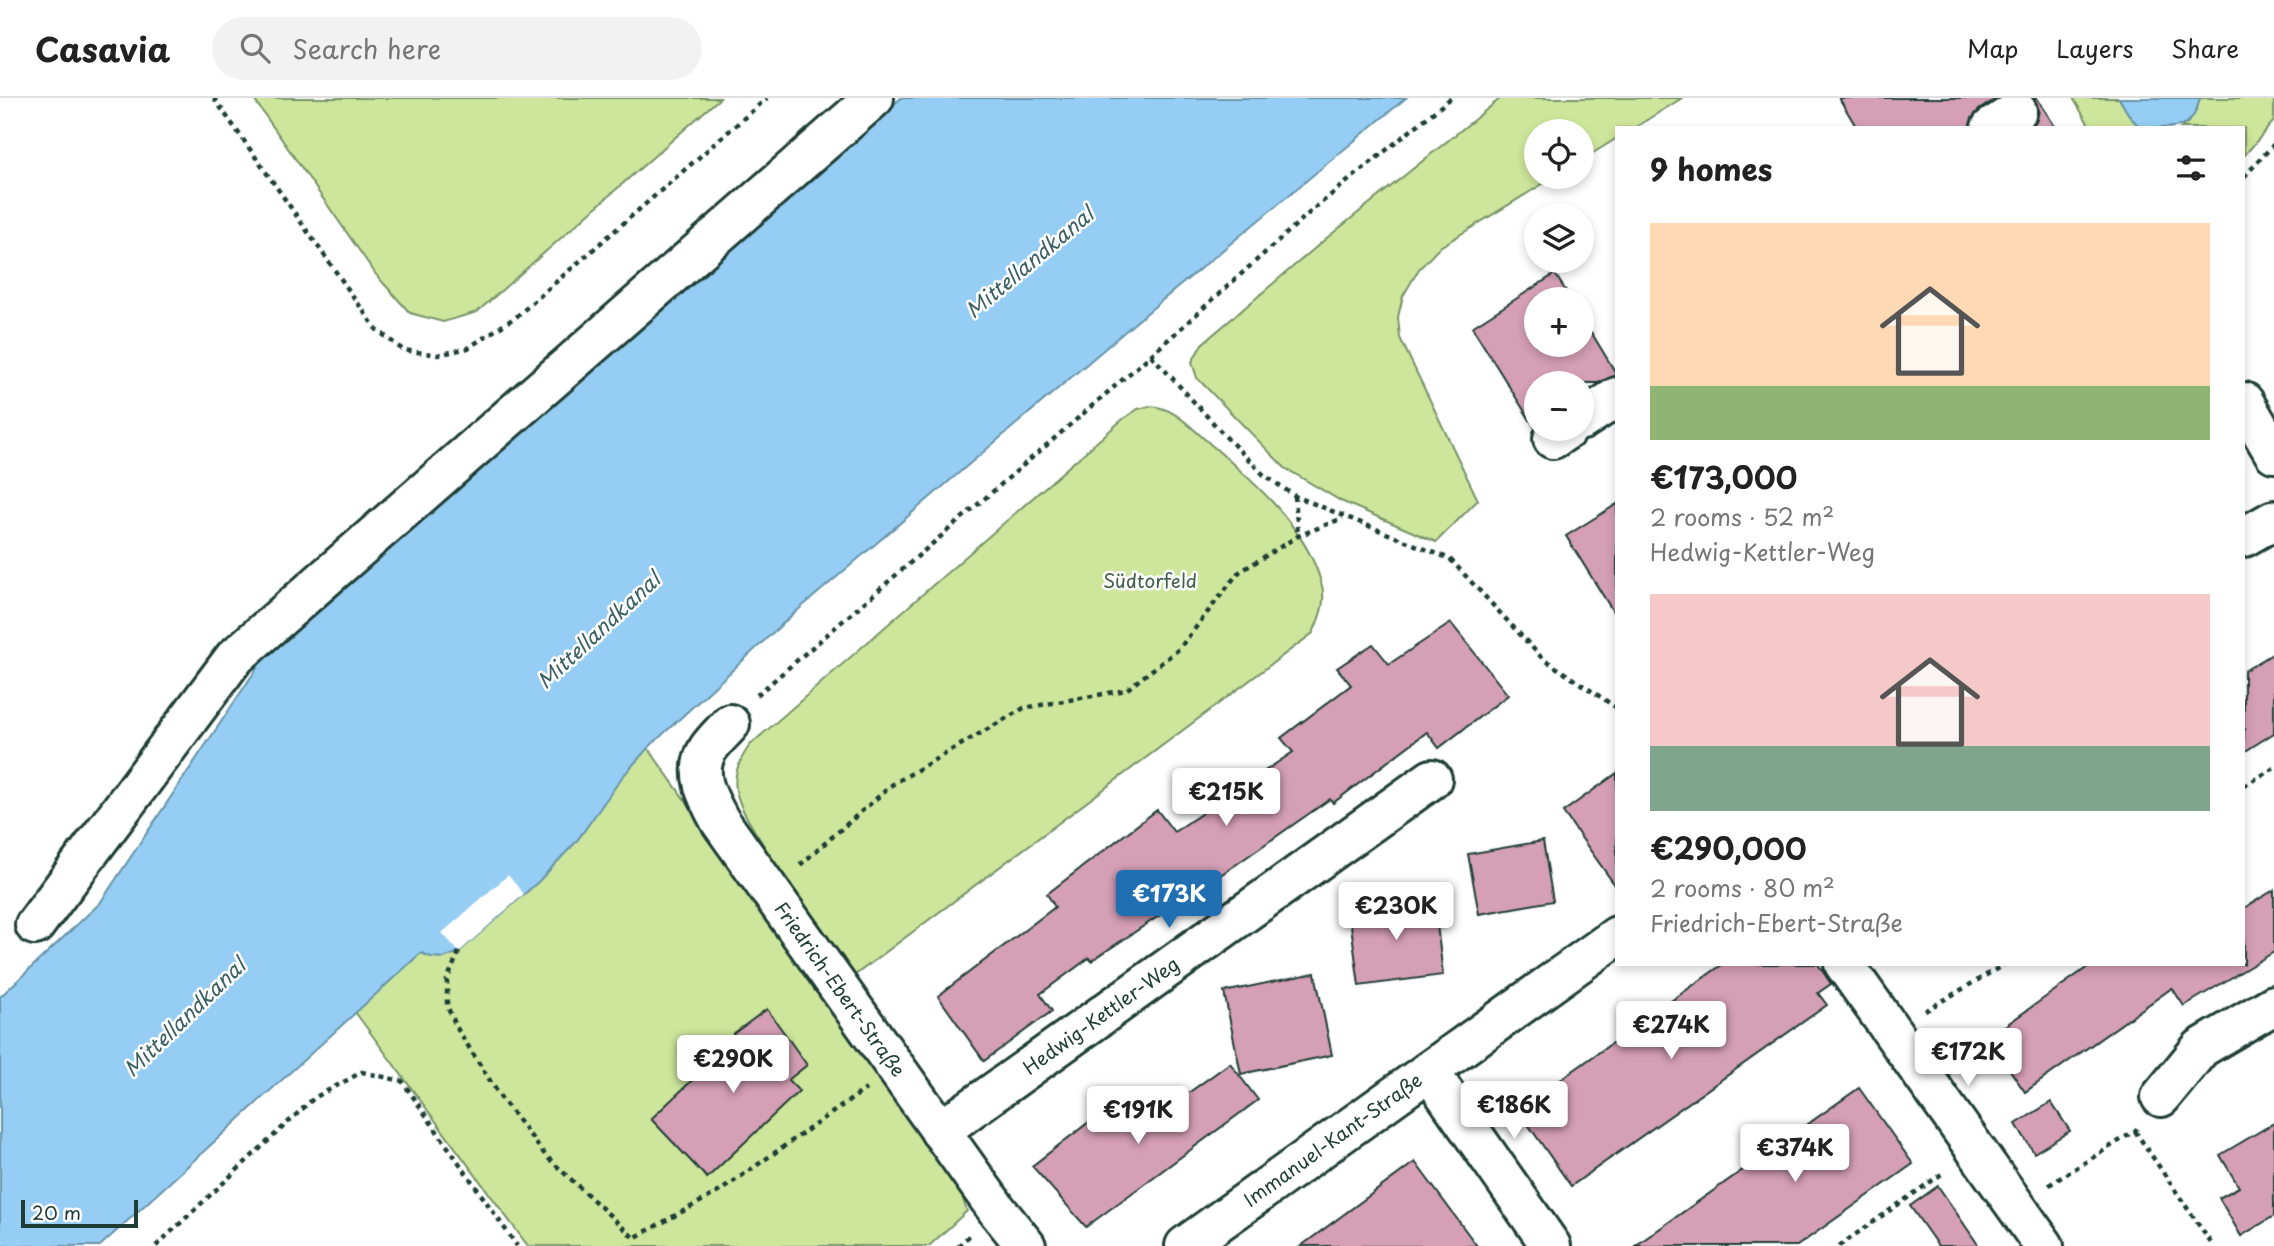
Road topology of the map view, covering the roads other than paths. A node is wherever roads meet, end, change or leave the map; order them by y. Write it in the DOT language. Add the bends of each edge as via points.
graph roads {
  1 [pos="874,98"];
  2 [pos="1615,398"];
  3 [pos="2245,404"];
  4 [pos="1594,412"];
  5 [pos="2274,453"];
  6 [pos="2274,520"];
  7 [pos="2245,536"];
  8 [pos="730,724"];
  9 [pos="1432,779"];
  10 [pos="35,925"];
  11 [pos="1615,937"];
  12 [pos="1845,966"];
  13 [pos="2270,1016"];
  14 [pos="1429,1071"];
  15 [pos="2161,1097"];
  16 [pos="940,1130"];
  17 [pos="1026,1246"];
  18 [pos="1185,1246"];
  19 [pos="1551,1246"];
  20 [pos="2044,1246"];
  1 -- 10 [label="street" via="234,659"];
  2 -- 4 [label="street"];
  3 -- 5 [label="street"];
  6 -- 7 [label="street"];
  8 -- 16 [label="street, Friedrich-Ebert-Straße" via="707,751 701,774 707,797"];
  9 -- 16 [label="street, Hedwig-Kettler-Weg"];
  11 -- 14 [label="street, Immanuel-Kant-Straße"];
  12 -- 20 [label="street"];
  13 -- 15 [label="street" via="2201,1048"];
  14 -- 18 [label="street, Immanuel-Kant-Straße"];
  14 -- 19 [label="street"];
  16 -- 17 [label="street, Friedrich-Ebert-Straße"];
}
